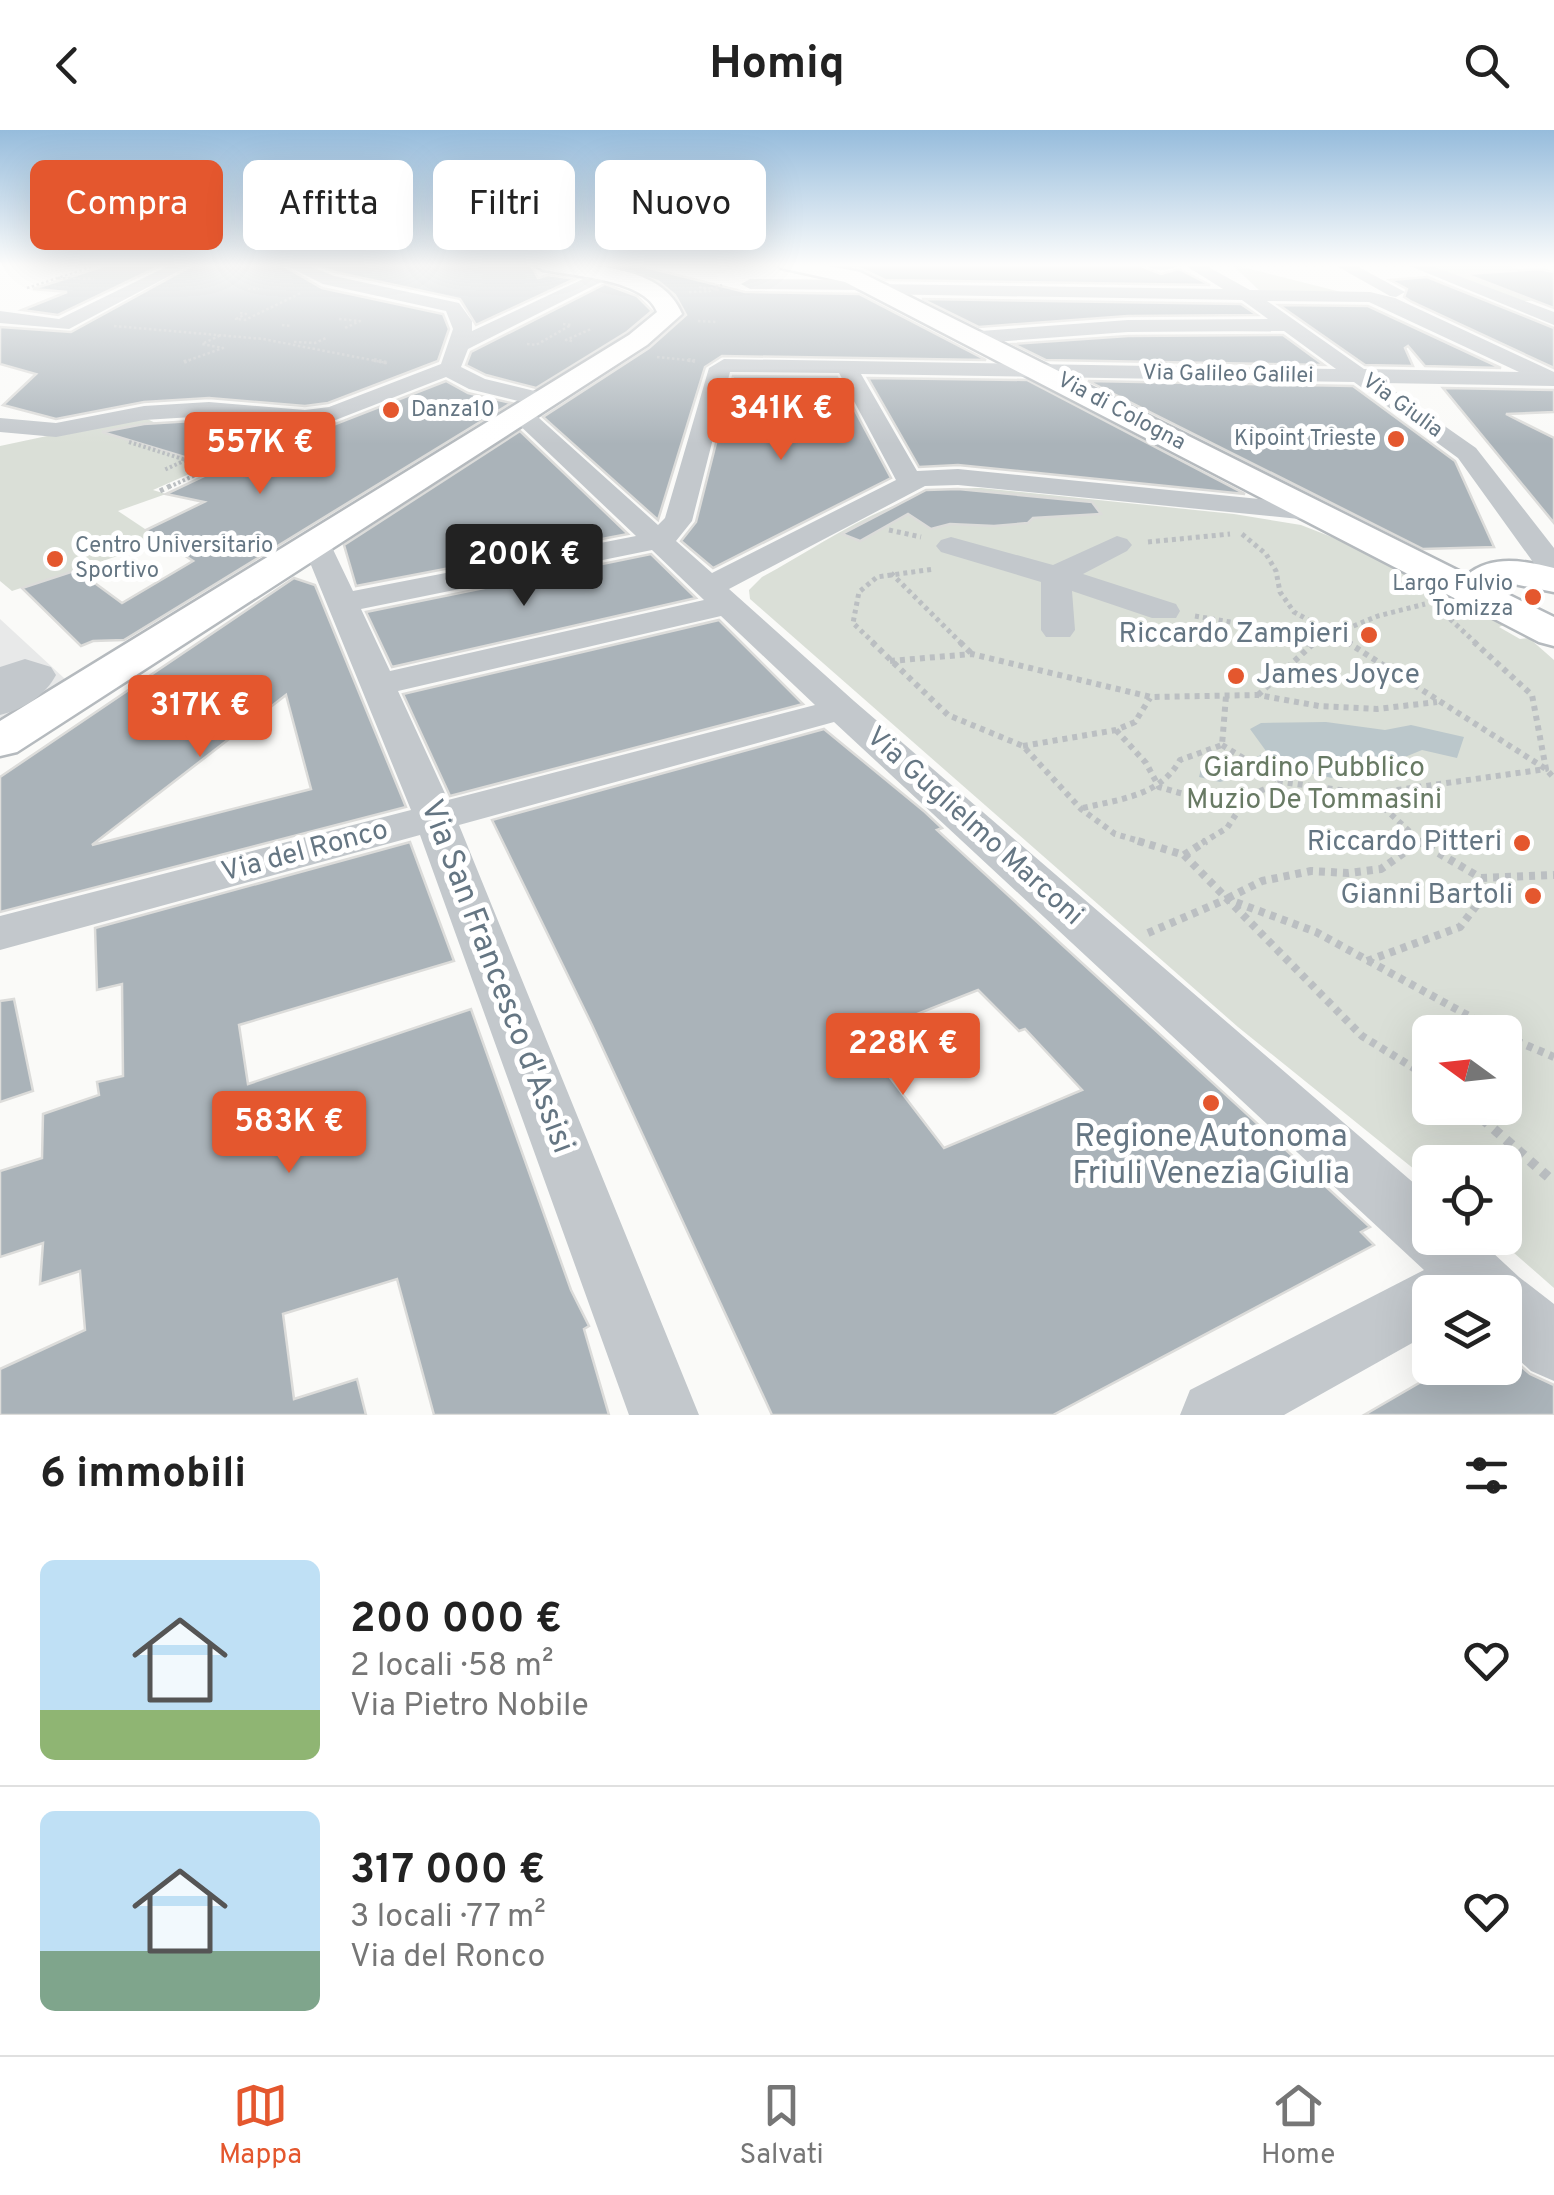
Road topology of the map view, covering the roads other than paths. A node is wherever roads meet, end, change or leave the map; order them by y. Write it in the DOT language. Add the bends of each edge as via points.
graph roads {
  1 [pos="464,324"];
  2 [pos="503,324"];
  3 [pos="661,324"];
  4 [pos="940,324"];
  5 [pos="1438,324"];
  6 [pos="1451,324"];
  7 [pos="1289,325"];
  8 [pos="967,338"];
  9 [pos="460,345"];
  10 [pos="847,369"];
  11 [pos="441,371"];
  12 [pos="1046,372"];
  13 [pos="1554,375"];
  14 [pos="1361,376"];
  15 [pos="532,408"];
  16 [pos="0,424"];
  17 [pos="910,481"];
  18 [pos="1499,496"];
  19 [pos="1309,512"];
  20 [pos="660,540"];
  21 [pos="317,543"];
  22 [pos="1117,545"];
  23 [pos="948,557"];
  24 [pos="1554,568"];
  25 [pos="1056,574"];
  26 [pos="1554,580"];
  27 [pos="1493,583"];
  28 [pos="717,596"];
  29 [pos="342,603"];
  30 [pos="1164,611"];
  31 [pos="1546,624"];
  32 [pos="1058,630"];
  33 [pos="0,679"];
  34 [pos="376,684"];
  35 [pos="0,704"];
  36 [pos="842,709"];
  37 [pos="0,742"];
  38 [pos="436,818"];
  39 [pos="0,932"];
  40 [pos="1457,1275"];
  41 [pos="1412,1302"];
  42 [pos="1522,1324"];
  43 [pos="1554,1348"];
  44 [pos="664,1415"];
  45 [pos="1214,1415"];
  1 -- 9 [label="street"];
  2 -- 9 [label="street"];
  3 -- 15 [label="main road"];
  4 -- 8 [label="main road, Via di Cologna"];
  5 -- 13 [label="street"];
  6 -- 13 [label="street"];
  7 -- 8 [label="street" via="1128,326"];
  7 -- 14 [label="street, Via Giulia"];
  8 -- 12 [label="main road, Via di Cologna"];
  9 -- 11 [label="street"];
  10 -- 12 [label="street, Via Galileo Galilei"];
  10 -- 17 [label="street"];
  10 -- 20 [label="street, Via Galileo Galilei" via="720,368 678,521"];
  11 -- 15 [label="street"];
  11 -- 16 [label="street" via="315,417 209,409 56,430"];
  12 -- 14 [label="street, Via Galileo Galilei"];
  12 -- 19 [label="main road, Via di Cologna"];
  13 -- 14 [label="street, Via Galileo Galilei"];
  14 -- 18 [label="street, Via Giulia" via="1467,453"];
  15 -- 20 [label="street, Via Guglielmo Marconi"];
  15 -- 21 [label="main road"];
  17 -- 19 [label="street" via="958,478"];
  17 -- 28 [label="street"];
  18 -- 24 [label="street, Via Giulia"];
  18 -- 27 [label="street, Via Giulia" via="1510,558"];
  19 -- 27 [label="main road, Via di Cologna" via="1394,554"];
  20 -- 28 [label="street, Via Guglielmo Marconi"];
  20 -- 29 [label="street"];
  21 -- 29 [label="street, Via San Francesco d'Assisi"];
  21 -- 37 [label="main road"];
  22 -- 25 [label="street"];
  23 -- 25 [label="street"];
  25 -- 30 [label="street"];
  25 -- 32 [label="street"];
  26 -- 27 [label="main road"];
  27 -- 31 [label="main road"];
  28 -- 34 [label="street"];
  28 -- 36 [label="street, Via Guglielmo Marconi"];
  29 -- 34 [label="street, Via San Francesco d'Assisi"];
  33 -- 35 [label="street" via="25,670 38,674"];
  34 -- 38 [label="street, Via San Francesco d'Assisi"];
  36 -- 38 [label="street, Via del Ronco"];
  36 -- 40 [label="street, Via Guglielmo Marconi"];
  38 -- 39 [label="street, Via del Ronco"];
  38 -- 44 [label="street, Via San Francesco d'Assisi"];
  41 -- 45 [label="street"];
  42 -- 43 [label="street, Via Guglielmo Marconi"];
}
